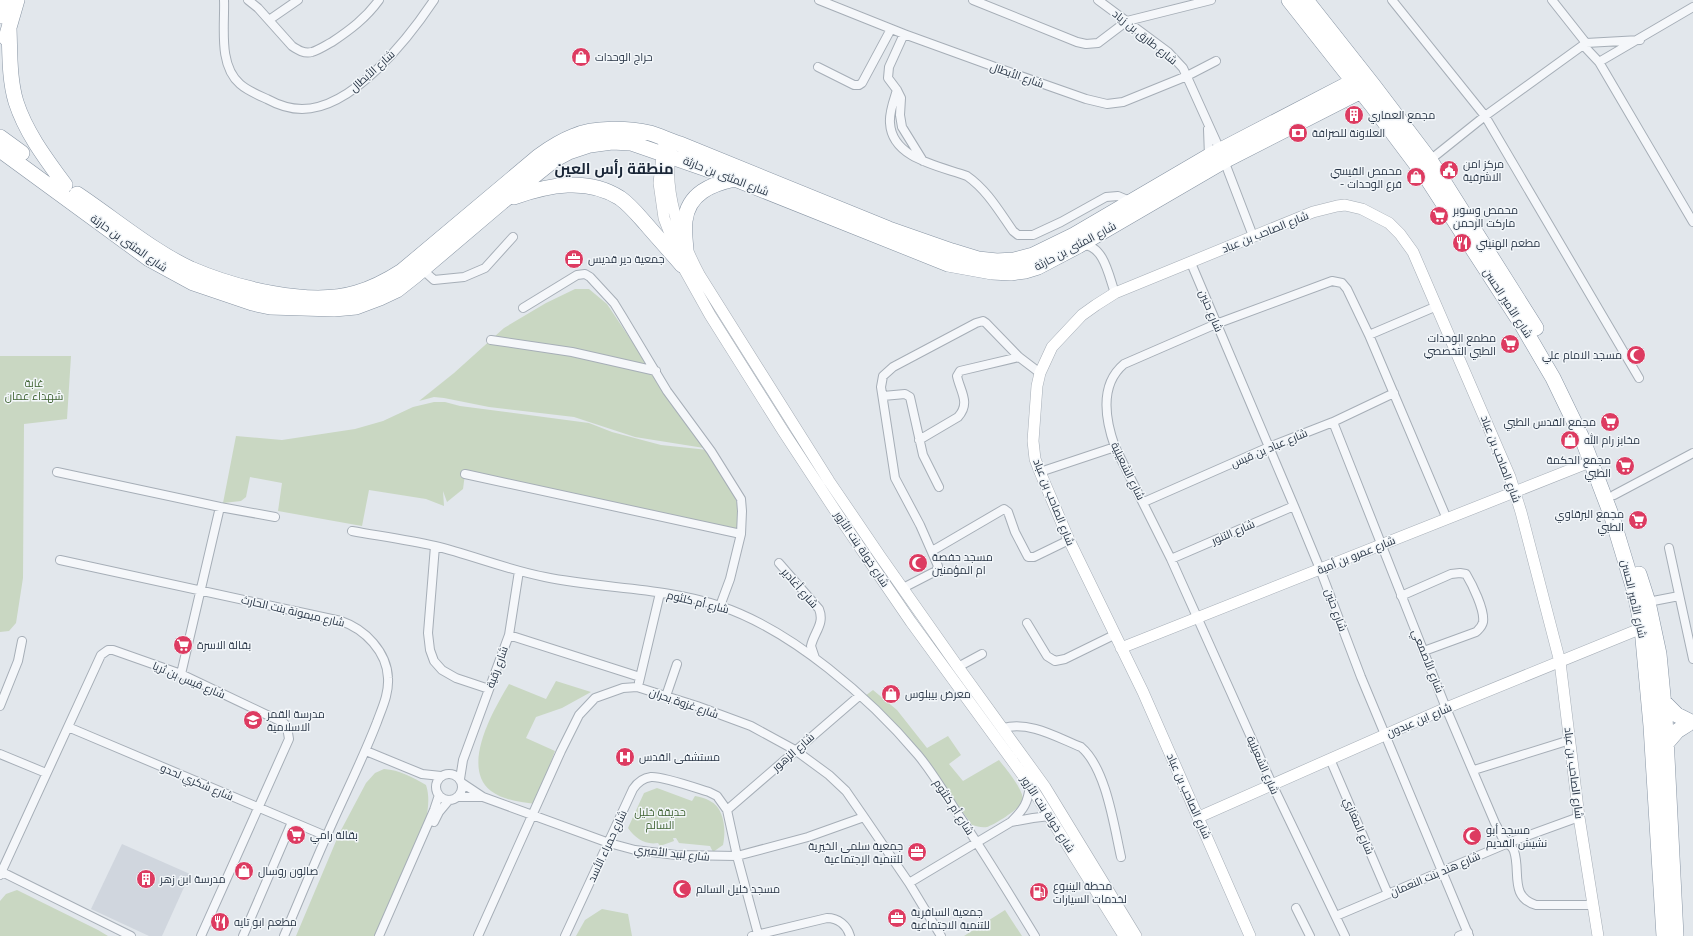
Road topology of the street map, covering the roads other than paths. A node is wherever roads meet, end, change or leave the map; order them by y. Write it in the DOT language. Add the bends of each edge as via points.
graph roads {
  1 [pos="5,0"];
  2 [pos="17,0"];
  3 [pos="224,0"];
  4 [pos="248,0"];
  5 [pos="298,0"];
  6 [pos="434,0"];
  7 [pos="818,0"];
  8 [pos="844,0"];
  9 [pos="973,0"];
  10 [pos="1098,0"];
  11 [pos="1211,0"];
  12 [pos="1289,0"];
  13 [pos="1306,0"];
  14 [pos="1392,0"];
  15 [pos="1552,0"];
  16 [pos="378,1"];
  17 [pos="1693,7"];
  18 [pos="839,8"];
  19 [pos="269,20"];
  20 [pos="1127,21"];
  21 [pos="4,22"];
  22 [pos="891,28"];
  23 [pos="904,34"];
  24 [pos="1640,40"];
  25 [pos="1584,44"];
  26 [pos="0,56"];
  27 [pos="1216,61"];
  28 [pos="1600,62"];
  29 [pos="1340,64"];
  30 [pos="818,67"];
  31 [pos="1187,76"];
  32 [pos="1363,83"];
  33 [pos="898,90"];
  34 [pos="1341,94"];
  35 [pos="1371,104"];
  36 [pos="1485,116"];
  37 [pos="1207,122"];
  38 [pos="0,137"];
  39 [pos="667,147"];
  40 [pos="2,153"];
  41 [pos="1217,156"];
  42 [pos="1430,160"];
  43 [pos="923,161"];
  44 [pos="1433,177"];
  45 [pos="735,179"];
  46 [pos="65,185"];
  47 [pos="1130,201"];
  48 [pos="502,202"];
  49 [pos="1693,222"];
  50 [pos="1252,236"];
  51 [pos="513,237"];
  52 [pos="1078,246"];
  53 [pos="686,249"];
  54 [pos="950,257"];
  55 [pos="1191,263"];
  56 [pos="682,265"];
  57 [pos="422,270"];
  58 [pos="1115,293"];
  59 [pos="1437,306"];
  60 [pos="523,308"];
  61 [pos="1216,324"];
  62 [pos="1369,335"];
  63 [pos="490,340"];
  64 [pos="1019,357"];
  65 [pos="656,371"];
  66 [pos="1040,373"];
  67 [pos="1639,378"];
  68 [pos="1394,393"];
  69 [pos="883,396"];
  70 [pos="1333,422"];
  71 [pos="919,440"];
  72 [pos="1115,447"];
  73 [pos="1268,448"];
  74 [pos="1693,453"];
  75 [pos="1590,462"];
  76 [pos="57,472"];
  77 [pos="1040,472"];
  78 [pos="465,474"];
  79 [pos="939,487"];
  80 [pos="1515,493"];
  81 [pos="1614,495"];
  82 [pos="1144,502"];
  83 [pos="1294,506"];
  84 [pos="220,507"];
  85 [pos="275,517"];
  86 [pos="1447,518"];
  87 [pos="352,531"];
  88 [pos="741,534"];
  89 [pos="1069,540"];
  90 [pos="1382,544"];
  91 [pos="435,546"];
  92 [pos="1669,548"];
  93 [pos="932,551"];
  94 [pos="1171,559"];
  95 [pos="60,560"];
  96 [pos="779,563"];
  97 [pos="1320,569"];
  98 [pos="519,571"];
  99 [pos="903,588"];
  100 [pos="201,590"];
  101 [pos="660,593"];
  102 [pos="1401,596"];
  103 [pos="1679,596"];
  104 [pos="1648,602"];
  105 [pos="720,606"];
  106 [pos="1198,617"];
  107 [pos="1027,623"];
  108 [pos="1642,628"];
  109 [pos="509,635"];
  110 [pos="1114,635"];
  111 [pos="22,641"];
  112 [pos="1121,648"];
  113 [pos="1424,651"];
  114 [pos="941,652"];
  115 [pos="982,654"];
  116 [pos="815,658"];
  117 [pos="1693,659"];
  118 [pos="1560,662"];
  119 [pos="677,664"];
  120 [pos="958,667"];
  121 [pos="181,674"];
  122 [pos="640,677"];
  123 [pos="637,687"];
  124 [pos="489,689"];
  125 [pos="666,696"];
  126 [pos="859,696"];
  127 [pos="1663,701"];
  128 [pos="0,706"];
  129 [pos="1446,708"];
  130 [pos="1692,722"];
  131 [pos="1658,725"];
  132 [pos="68,727"];
  133 [pos="1003,728"];
  134 [pos="1385,735"];
  135 [pos="1570,740"];
  136 [pos="1666,745"];
  137 [pos="795,750"];
  138 [pos="366,751"];
  139 [pos="0,754"];
  140 [pos="1330,759"];
  141 [pos="463,760"];
  142 [pos="1474,770"];
  143 [pos="46,773"];
  144 [pos="422,774"];
  145 [pos="446,774"];
  146 [pos="461,781"];
  147 [pos="1272,784"];
  148 [pos="1030,785"];
  149 [pos="437,791"];
  150 [pos="483,797"];
  151 [pos="453,799"];
  152 [pos="258,808"];
  153 [pos="728,810"];
  154 [pos="533,815"];
  155 [pos="1050,816"];
  156 [pos="1579,816"];
  157 [pos="864,817"];
  158 [pos="1199,817"];
  159 [pos="292,822"];
  160 [pos="1011,822"];
  161 [pos="326,836"];
  162 [pos="977,842"];
  163 [pos="609,843"];
  164 [pos="1508,843"];
  165 [pos="737,856"];
  166 [pos="1121,857"];
  167 [pos="1442,871"];
  168 [pos="0,872"];
  169 [pos="909,883"];
  170 [pos="1388,894"];
  171 [pos="1594,905"];
  172 [pos="1296,908"];
  173 [pos="1336,916"];
  174 [pos="1468,934"];
  175 [pos="755,935"];
  176 [pos="131,936"];
  177 [pos="201,936"];
  178 [pos="243,936"];
  179 [pos="284,936"];
  180 [pos="379,936"];
  181 [pos="384,936"];
  182 [pos="478,936"];
  183 [pos="565,936"];
  184 [pos="850,936"];
  185 [pos="941,936"];
  186 [pos="1035,936"];
  187 [pos="1124,936"];
  188 [pos="1136,936"];
  189 [pos="1250,936"];
  190 [pos="1310,936"];
  191 [pos="1345,936"];
  192 [pos="1459,936"];
  193 [pos="1598,936"];
  194 [pos="1664,936"];
  195 [pos="1676,936"];
  1 -- 21 [label="highway"];
  2 -- 21 [label="highway"];
  3 -- 6 [label="street, شارع الأبطال" via="225,45 233,76 240,84 275,104 302,109 315,108 331,102 361,84 396,50"];
  4 -- 19 [label="street"];
  5 -- 19 [label="street"];
  7 -- 18 [label="street, شارع الأبطال"];
  8 -- 18 [label="street"];
  9 -- 20 [label="street" via="1086,44 1098,43"];
  10 -- 20 [label="street, شارع طارق بن زياد"];
  11 -- 20 [label="street"];
  12 -- 29 [label="highway, شارع الأمير الحسن"];
  13 -- 32 [label="highway, شارع الأمير الحسن"];
  14 -- 36 [label="street"];
  15 -- 25 [label="street"];
  16 -- 19 [label="street" via="350,31 312,52 298,50 292,46"];
  17 -- 24 [label="street"];
  18 -- 22 [label="street, شارع الأبطال"];
  20 -- 31 [label="street, شارع طارق بن زياد" via="1176,59"];
  21 -- 26 [label="highway"];
  21 -- 46 [label="highway" via="16,101 37,146"];
  22 -- 23 [label="street, شارع الأبطال"];
  22 -- 30 [label="street" via="859,85 854,85"];
  23 -- 31 [label="street, شارع الأبطال" via="1058,89 1108,104 1123,102"];
  23 -- 33 [label="street" via="887,73 891,83"];
  24 -- 25 [label="street"];
  24 -- 28 [label="street"];
  25 -- 28 [label="street"];
  25 -- 36 [label="street"];
  27 -- 31 [label="street, شارع الأبطال"];
  28 -- 49 [label="street"];
  29 -- 32 [label="highway, شارع الأمير الحسن"];
  29 -- 34 [label="highway"];
  31 -- 37 [label="street, شارع طارق بن زياد"];
  32 -- 34 [label="highway, شارع المثنى بن حارثة"];
  32 -- 35 [label="highway, شارع الأمير الحسن"];
  32 -- 42 [label="highway, شارع الأمير الحسن"];
  33 -- 43 [label="street" via="902,102 900,123"];
  33 -- 43 [label="street" via="890,115 891,130 900,146 912,157"];
  34 -- 35 [label="highway"];
  34 -- 41 [label="highway, شارع المثنى بن حارثة"];
  35 -- 44 [label="highway, شارع الأمير الحسن"];
  36 -- 42 [label="street"];
  36 -- 67 [label="street"];
  37 -- 41 [label="street, شارع طارق بن زياد"];
  37 -- 41 [label="street, شارع طارق بن زياد" via="1209,139"];
  38 -- 46 [label="highway, شارع المثنى بن حارثة"];
  39 -- 45 [label="highway, شارع المثنى بن حارثة"];
  39 -- 46 [label="highway, شارع المثنى بن حارثة" via="651,133 632,130 575,135 539,156 402,271 383,283 355,294 331,297 299,297 256,291 190,268 152,246"];
  39 -- 48 [label="highway, شارع المثنى بن حارثة" via="612,142 590,145 569,152 554,160"];
  39 -- 53 [label="street, شارع خولة بنت الأزور" via="675,213"];
  39 -- 54 [label="highway, شارع المثنى بن حارثة" via="889,229"];
  39 -- 56 [label="street, شارع خولة بنت الأزور" via="659,183 660,199 664,218"];
  40 -- 57 [label="highway, شارع المثنى بن حارثة" via="154,262 193,283 252,303 301,309 334,310 356,307 397,290"];
  41 -- 47 [label="highway, شارع المثنى بن حارثة"];
  41 -- 50 [label="street"];
  41 -- 52 [label="highway, شارع المثنى بن حارثة" via="1180,186"];
  42 -- 44 [label="highway, شارع الأمير الحسن"];
  43 -- 47 [label="street" via="967,176 974,181 984,190 1018,235 1033,235 1040,232 1106,197 1118,196"];
  44 -- 75 [label="highway, شارع الأمير الحسن" via="1553,378 1582,438"];
  44 -- 81 [label="highway, شارع الأمير الحسن" via="1532,320 1577,404"];
  45 -- 53 [label="highway" via="711,186 695,196 685,221"];
  45 -- 54 [label="highway, شارع المثنى بن حارثة"];
  47 -- 54 [label="highway, شارع المثنى بن حارثة" via="1074,235 1033,255 996,261"];
  48 -- 56 [label="highway" via="538,188 555,185 588,186 604,190 631,207"];
  48 -- 57 [label="highway, شارع المثنى بن حارثة"];
  50 -- 55 [label="street, شارع الصاحب بن عباد"];
  50 -- 59 [label="street, شارع الصاحب بن عباد" via="1329,207 1345,205 1362,208 1383,219 1400,234 1415,256"];
  51 -- 57 [label="street" via="485,268 464,277 434,280"];
  52 -- 54 [label="highway, شارع المثنى بن حارثة" via="1038,266 1011,273 976,270"];
  52 -- 58 [label="street" via="1090,246 1100,253"];
  53 -- 99 [label="street, شارع خولة بنت الأزور" via="716,304 830,481"];
  55 -- 58 [label="street, شارع الصاحب بن عباد"];
  55 -- 61 [label="street, شارع حنين"];
  56 -- 114 [label="street, شارع خولة بنت الأزور" via="710,315 844,524 908,617"];
  58 -- 66 [label="street, شارع الصاحب بن عباد" via="1082,315 1058,340 1048,354"];
  59 -- 62 [label="street"];
  59 -- 80 [label="street, شارع الصاحب بن عباد" via="1504,461"];
  60 -- 65 [label="street" via="577,275 585,274 614,304"];
  61 -- 62 [label="street, شارع الشعيلية" via="1332,280 1345,285"];
  61 -- 72 [label="street, شارع الشعيلية" via="1124,364 1116,371 1107,388 1106,400"];
  61 -- 73 [label="street, شارع حنين"];
  62 -- 68 [label="street, شارع الشعيلية"];
  63 -- 65 [label="street" via="572,352"];
  64 -- 66 [label="street"];
  64 -- 69 [label="street" via="986,323 980,322 888,370 882,379"];
  64 -- 71 [label="street" via="960,371 957,376 965,405 961,414"];
  65 -- 88 [label="street" via="741,500"];
  66 -- 77 [label="street, شارع الصاحب بن عباد" via="1034,403 1032,442"];
  68 -- 70 [label="street, شارع عباد بن قيس"];
  68 -- 86 [label="street, شارع الشعيلية"];
  69 -- 71 [label="street" via="908,395"];
  69 -- 93 [label="street" via="895,478"];
  70 -- 73 [label="street, شارع عباد بن قيس"];
  70 -- 90 [label="street, شارع الأصمعي"];
  71 -- 79 [label="street"];
  72 -- 77 [label="street"];
  72 -- 82 [label="street, شارع الشعيلية"];
  73 -- 82 [label="street, شارع عباد بن قيس"];
  73 -- 83 [label="street, شارع حنين"];
  74 -- 81 [label="street"];
  75 -- 80 [label="street, شارع عمرو بن أمية"];
  75 -- 108 [label="highway, شارع الأمير الحسن" via="1612,517 1635,593"];
  76 -- 84 [label="street"];
  77 -- 89 [label="street, شارع الصاحب بن عباد"];
  78 -- 88 [label="street"];
  80 -- 86 [label="street, شارع عمرو بن أمية"];
  80 -- 118 [label="street, شارع الصاحب بن عباد"];
  81 -- 104 [label="highway, شارع الأمير الحسن"];
  82 -- 94 [label="street, شارع الشعيلية"];
  83 -- 94 [label="street, شارع التنور"];
  83 -- 97 [label="street, شارع حنين"];
  84 -- 85 [label="street"];
  84 -- 100 [label="street"];
  86 -- 90 [label="street, شارع عمرو بن أمية"];
  87 -- 91 [label="street, شارع أم كلثوم"];
  88 -- 105 [label="street" via="730,579"];
  89 -- 93 [label="street" via="1034,557 1028,557 1008,512 1004,509"];
  89 -- 110 [label="street, شارع الصاحب بن عباد"];
  90 -- 97 [label="street, شارع عمرو بن أمية"];
  90 -- 102 [label="street, شارع الأصمعي"];
  91 -- 98 [label="street, شارع أم كلثوم"];
  91 -- 124 [label="street" via="428,633 434,661 442,670 456,678"];
  92 -- 103 [label="street"];
  93 -- 99 [label="street" via="938,568"];
  94 -- 106 [label="street, شارع الشعيلية"];
  95 -- 100 [label="street, شارع ميمونة بنت الحارث"];
  96 -- 116 [label="street, شارع أغادير" via="819,609 821,624 811,646"];
  97 -- 106 [label="street, شارع عمرو بن أمية"];
  97 -- 134 [label="street, شارع حنين" via="1360,677"];
  98 -- 101 [label="street, شارع أم كلثوم" via="562,580"];
  98 -- 109 [label="street, شارع رقية"];
  99 -- 114 [label="street, شارع خولة بنت الأزور"];
  100 -- 121 [label="street"];
  100 -- 138 [label="street, شارع ميمونة بنت الحارث" via="341,621 362,632 385,662 388,680 385,700"];
  101 -- 105 [label="street, شارع أم كلثوم"];
  101 -- 122 [label="street"];
  102 -- 113 [label="street, شارع الأصمعي"];
  102 -- 113 [label="street" via="1455,573 1466,574 1472,583 1483,617 1480,629"];
  103 -- 104 [label="street"];
  103 -- 117 [label="street"];
  104 -- 127 [label="highway, شارع الأمير الحسن" via="1659,654"];
  105 -- 116 [label="street, شارع أم كلثوم" via="758,622"];
  106 -- 112 [label="street, شارع عمرو بن أمية"];
  106 -- 147 [label="street, شارع الشعيلية"];
  107 -- 110 [label="street" via="1047,656 1054,661 1065,659"];
  108 -- 118 [label="street, شارع ابن عبدون"];
  108 -- 131 [label="highway, شارع الأمير الحسن"];
  109 -- 122 [label="street"];
  109 -- 124 [label="street, شارع رقية"];
  110 -- 112 [label="street, شارع الصاحب بن عباد"];
  111 -- 128 [label="street" via="18,661"];
  112 -- 158 [label="street, شارع الصاحب بن عباد"];
  113 -- 129 [label="street, شارع الأصمعي"];
  114 -- 120 [label="street, شارع خولة بنت الأزور"];
  114 -- 148 [label="street, شارع خولة بنت الأزور"];
  115 -- 120 [label="street"];
  116 -- 126 [label="street, شارع أم كلثوم"];
  118 -- 129 [label="street, شارع ابن عبدون"];
  118 -- 135 [label="street, شارع الصاحب بن عباد"];
  119 -- 125 [label="street"];
  120 -- 133 [label="street, شارع خولة بنت الأزور"];
  121 -- 132 [label="street, شارع قيس بن ثريا" via="113,650 104,652"];
  121 -- 152 [label="street, شارع قيس بن ثريا" via="284,723 287,727 289,739"];
  122 -- 123 [label="street"];
  123 -- 125 [label="street, شارع غزوة بحران"];
  123 -- 154 [label="street, شارع غزوة بحران" via="623,688 595,698 579,715"];
  124 -- 141 [label="street, شارع رقية"];
  125 -- 137 [label="street, شارع غزوة بحران" via="750,726"];
  126 -- 137 [label="street, شارع الزهور"];
  126 -- 162 [label="street, شارع أم كلثوم" via="918,755"];
  127 -- 130 [label="highway" via="1677,716"];
  127 -- 131 [label="highway, شارع الأمير الحسن"];
  129 -- 134 [label="street, شارع ابن عبدون"];
  129 -- 142 [label="street, شارع الأصمعي"];
  130 -- 131 [label="street"];
  130 -- 136 [label="highway" via="1677,732"];
  131 -- 136 [label="highway, شارع الأمير الحسن"];
  131 -- 194 [label="highway, شارع الأمير الحسن"];
  132 -- 143 [label="street, شارع قيس بن ثريا"];
  132 -- 152 [label="street, شارع شكري لحدو"];
  133 -- 166 [label="street" via="1030,727 1081,747 1086,752 1106,793"];
  133 -- 188 [label="street, شارع خولة بنت الأزور" via="1046,787"];
  134 -- 140 [label="street, شارع ابن عبدون"];
  134 -- 167 [label="street, شارع حنين"];
  135 -- 142 [label="street"];
  135 -- 156 [label="street, شارع الصاحب بن عباد"];
  136 -- 195 [label="highway, شارع الأمير الحسن"];
  137 -- 153 [label="street, شارع الزهور"];
  137 -- 157 [label="street, شارع غزوة بحران" via="839,783"];
  138 -- 144 [label="street"];
  138 -- 161 [label="street, شارع ميمونة بنت الحارث"];
  139 -- 143 [label="street"];
  140 -- 147 [label="street, شارع ابن عبدون"];
  140 -- 170 [label="street, شارع المغازي"];
  141 -- 145 [label="street, شارع رقية"];
  141 -- 146 [label="street, شارع رقية"];
  142 -- 164 [label="street, شارع الأصمعي" via="1496,823"];
  143 -- 168 [label="street, شارع قيس بن ثريا"];
  144 -- 145 [label="street"];
  144 -- 149 [label="street"];
  145 -- 146 [label="street" via="458,776"];
  145 -- 149 [label="street" via="436,783"];
  146 -- 150 [label="street, شارع لبيد الأميري"];
  146 -- 151 [label="street" via="462,791"];
  147 -- 158 [label="street, شارع ابن عبدون"];
  147 -- 173 [label="street, شارع الشعيلية"];
  148 -- 155 [label="street, شارع خولة بنت الأزور"];
  148 -- 160 [label="street" via="1027,803"];
  149 -- 151 [label="street" via="445,799"];
  149 -- 180 [label="street" via="434,810"];
  150 -- 151 [label="street, شارع لبيد الأميري"];
  150 -- 154 [label="street, شارع لبيد الأميري"];
  151 -- 181 [label="street" via="437,816"];
  152 -- 159 [label="street, شارع شكري لحدو"];
  152 -- 177 [label="street, شارع قيس بن ثريا"];
  153 -- 163 [label="street, شارع حمراء الأسد" via="709,792 649,777 633,789"];
  153 -- 165 [label="street"];
  154 -- 163 [label="street, شارع لبيد الأميري"];
  154 -- 182 [label="street, شارع غزوة بحران"];
  155 -- 160 [label="street"];
  155 -- 187 [label="street, شارع خولة بنت الأزور"];
  156 -- 164 [label="street, شارع هند بنت النعمان"];
  156 -- 171 [label="street, شارع الصاحب بن عباد"];
  157 -- 165 [label="street, شارع لبيد الأميري" via="808,837"];
  157 -- 169 [label="street, شارع غزوة بحران"];
  158 -- 189 [label="street, شارع الصاحب بن عباد"];
  159 -- 161 [label="street, شارع شكري لحدو"];
  159 -- 178 [label="street"];
  160 -- 162 [label="street"];
  161 -- 179 [label="street, شارع ميمونة بنت الحارث"];
  162 -- 169 [label="street"];
  162 -- 186 [label="street, شارع أم كلثوم"];
  163 -- 165 [label="street, شارع لبيد الأميري" via="635,850 676,855"];
  163 -- 183 [label="street, شارع حمراء الأسد"];
  164 -- 167 [label="street, شارع هند بنت النعمان"];
  164 -- 171 [label="street, شارع الأصمعي" via="1516,857 1519,889 1530,903"];
  165 -- 175 [label="street"];
  167 -- 170 [label="street, شارع هند بنت النعمان"];
  167 -- 174 [label="street, شارع حنين"];
  168 -- 176 [label="street"];
  169 -- 185 [label="street, شارع غزوة بحران"];
  170 -- 173 [label="street, شارع هند بنت النعمان"];
  171 -- 193 [label="street, شارع الصاحب بن عباد"];
  172 -- 190 [label="street"];
  173 -- 191 [label="street, شارع الشعيلية"];
  174 -- 192 [label="street"];
  175 -- 184 [label="street" via="833,918 845,925"];
}
